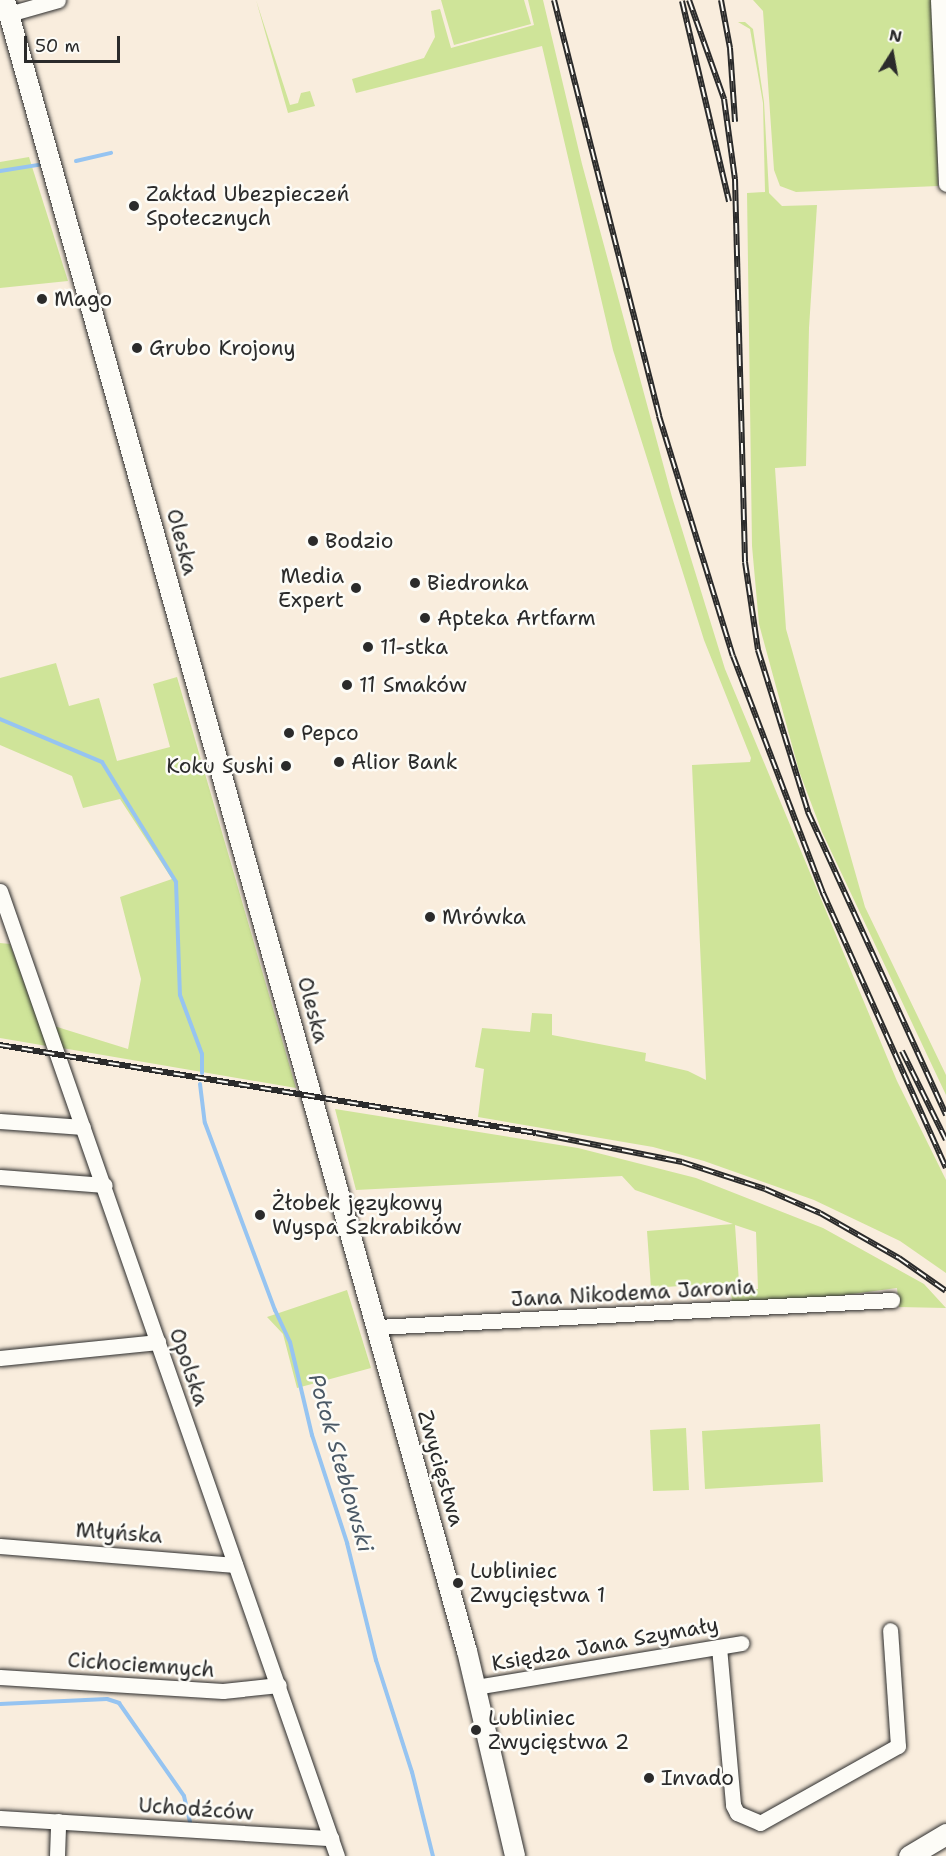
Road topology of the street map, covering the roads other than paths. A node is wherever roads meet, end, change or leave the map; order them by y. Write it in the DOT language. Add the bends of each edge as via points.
graph roads {
  1 [pos="58,0"];
  2 [pos="938,0"];
  3 [pos="7,7"];
  4 [pos="943,25"];
  5 [pos="946,184"];
  6 [pos="0,891"];
  7 [pos="311,1096"];
  8 [pos="0,1120"];
  9 [pos="83,1126"];
  10 [pos="0,1177"];
  11 [pos="105,1185"];
  12 [pos="892,1300"];
  13 [pos="377,1327"];
  14 [pos="158,1342"];
  15 [pos="0,1358"];
  16 [pos="0,1546"];
  17 [pos="235,1565"];
  18 [pos="890,1630"];
  19 [pos="741,1642"];
  20 [pos="719,1647"];
  21 [pos="0,1677"];
  22 [pos="279,1685"];
  23 [pos="476,1687"];
  24 [pos="0,1818"];
  25 [pos="58,1821"];
  26 [pos="946,1834"];
  27 [pos="331,1838"];
  28 [pos="57,1856"];
  29 [pos="337,1856"];
  30 [pos="515,1856"];
  31 [pos="909,1856"];
  1 -- 3 [label="street"];
  2 -- 4 [label="street"];
  3 -- 7 [label="street, Oleska"];
  4 -- 5 [label="street"];
  6 -- 9 [label="street, Opolska"];
  7 -- 13 [label="street, Zwycięstwa"];
  8 -- 9 [label="street"];
  9 -- 11 [label="street, Opolska"];
  10 -- 11 [label="street"];
  11 -- 14 [label="street, Opolska"];
  12 -- 13 [label="street, Jana Nikodema Jaronia"];
  13 -- 23 [label="street, Zwycięstwa"];
  14 -- 15 [label="street"];
  14 -- 17 [label="street, Opolska"];
  16 -- 17 [label="street, Młyńska"];
  17 -- 22 [label="street, Opolska"];
  18 -- 20 [label="street" via="898,1746 760,1823 737,1813 733,1805"];
  19 -- 20 [label="street, Księdza Jana Szymały"];
  20 -- 23 [label="street, Księdza Jana Szymały"];
  21 -- 22 [label="street, Cichociemnych" via="223,1691"];
  22 -- 27 [label="street, Opolska"];
  23 -- 30 [label="street, Zwycięstwa"];
  24 -- 25 [label="street, Uchodźców"];
  25 -- 27 [label="street, Uchodźców"];
  25 -- 28 [label="street"];
  26 -- 31 [label="main road"];
  27 -- 29 [label="street, Opolska"];
}
